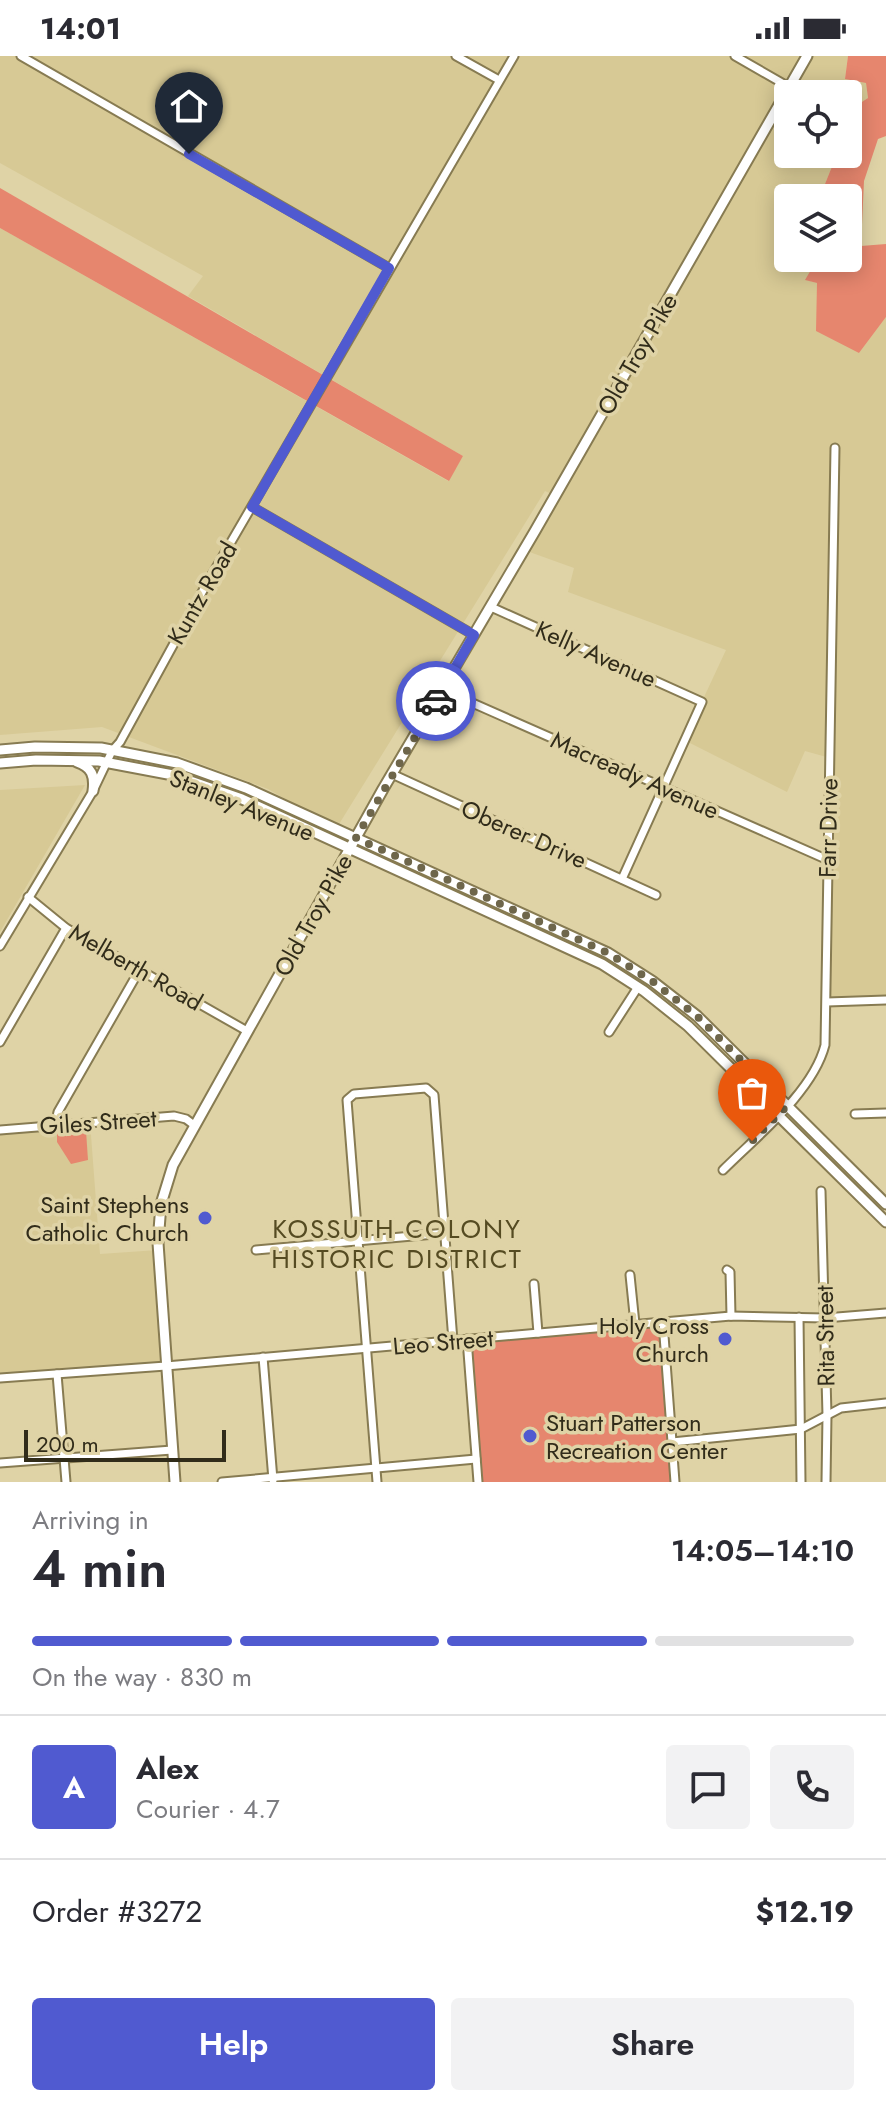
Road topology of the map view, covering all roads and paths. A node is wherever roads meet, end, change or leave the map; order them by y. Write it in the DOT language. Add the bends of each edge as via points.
graph roads {
  1 [pos="21,56"];
  2 [pos="456,56"];
  3 [pos="514,56"];
  4 [pos="735,56"];
  5 [pos="807,56"];
  6 [pos="499,80"];
  7 [pos="777,80"];
  8 [pos="793,80"];
  9 [pos="774,113"];
  10 [pos="389,268"];
  11 [pos="835,448"];
  12 [pos="252,507"];
  13 [pos="491,607"];
  14 [pos="474,635"];
  15 [pos="443,690"];
  16 [pos="0,750"];
  17 [pos="110,757"];
  18 [pos="70,760"];
  19 [pos="0,763"];
  20 [pos="392,774"];
  21 [pos="663,787"];
  22 [pos="93,791"];
  23 [pos="356,838"];
  24 [pos="350,849"];
  25 [pos="828,860"];
  26 [pos="622,879"];
  27 [pos="656,895"];
  28 [pos="28,897"];
  29 [pos="66,928"];
  30 [pos="0,946"];
  31 [pos="140,969"];
  32 [pos="638,987"];
  33 [pos="886,1000"];
  34 [pos="827,1002"];
  35 [pos="247,1031"];
  36 [pos="609,1032"];
  37 [pos="0,1042"];
  38 [pos="787,1106"];
  39 [pos="886,1113"];
  40 [pos="855,1114"];
  41 [pos="778,1115"];
  42 [pos="55,1125"];
  43 [pos="194,1125"];
  44 [pos="0,1130"];
  45 [pos="723,1170"];
  46 [pos="821,1191"];
  47 [pos="886,1204"];
  48 [pos="886,1222"];
  49 [pos="446,1233"];
  50 [pos="358,1241"];
  51 [pos="256,1250"];
  52 [pos="727,1270"];
  53 [pos="630,1275"];
  54 [pos="534,1284"];
  55 [pos="886,1313"];
  56 [pos="731,1316"];
  57 [pos="799,1317"];
  58 [pos="825,1318"];
  59 [pos="663,1322"];
  60 [pos="635,1324"];
  61 [pos="538,1333"];
  62 [pos="467,1339"];
  63 [pos="453,1341"];
  64 [pos="366,1349"];
  65 [pos="263,1357"];
  66 [pos="166,1366"];
  67 [pos="57,1374"];
  68 [pos="0,1378"];
  69 [pos="886,1403"];
  70 [pos="827,1415"];
  71 [pos="801,1429"];
  72 [pos="672,1442"];
  73 [pos="172,1450"];
  74 [pos="64,1458"];
  75 [pos="476,1459"];
  76 [pos="0,1463"];
  77 [pos="375,1468"];
  78 [pos="273,1480"];
  79 [pos="66,1482"];
  80 [pos="175,1482"];
  81 [pos="222,1482"];
  82 [pos="377,1482"];
  83 [pos="478,1482"];
  84 [pos="675,1482"];
  85 [pos="801,1482"];
  86 [pos="826,1482"];
  1 -- 10 [label="street"];
  2 -- 6 [label="street"];
  3 -- 6 [label="street, Kuntz Road"];
  4 -- 7 [label="street"];
  5 -- 8 [label="main road, Old Troy Pike"];
  6 -- 10 [label="street, Kuntz Road"];
  9 -- 13 [label="main road, Old Troy Pike"];
  10 -- 12 [label="street, Kuntz Road"];
  11 -- 25 [label="street, Farr Drive"];
  12 -- 14 [label="street"];
  12 -- 17 [label="street, Kuntz Road"];
  13 -- 14 [label="main road, Old Troy Pike"];
  13 -- 21 [label="street, Kelly Avenue" via="702,702"];
  14 -- 15 [label="main road, Old Troy Pike"];
  15 -- 20 [label="main road, Old Troy Pike"];
  15 -- 21 [label="street, Macready Avenue"];
  16 -- 17 [label="main road, Stanley Avenue" via="70,747"];
  17 -- 18 [label="main road, Stanley Avenue"];
  17 -- 22 [label="street, Kuntz Road"];
  17 -- 23 [label="main road, Stanley Avenue" via="177,763"];
  17 -- 24 [label="main road, Stanley Avenue" via="242,799"];
  18 -- 19 [label="main road, Stanley Avenue"];
  18 -- 22 [label="main road" via="92,771"];
  20 -- 23 [label="main road, Old Troy Pike"];
  20 -- 26 [label="street, Oberer Drive"];
  21 -- 25 [label="street, Macready Avenue"];
  21 -- 26 [label="street"];
  22 -- 28 [label="street, Kuntz Road"];
  23 -- 24 [label="main road, Old Troy Pike"];
  23 -- 38 [label="main road, Stanley Avenue" via="608,953 697,1016"];
  24 -- 32 [label="main road, Stanley Avenue" via="602,964"];
  24 -- 35 [label="main road, Old Troy Pike"];
  25 -- 34 [label="street, Farr Drive"];
  26 -- 27 [label="street, Oberer Drive"];
  28 -- 29 [label="street, Melberth Road"];
  28 -- 30 [label="street, Kuntz Road"];
  29 -- 31 [label="street, Melberth Road"];
  29 -- 37 [label="street"];
  31 -- 35 [label="street, Melberth Road"];
  31 -- 42 [label="street"];
  32 -- 36 [label="street"];
  32 -- 41 [label="main road, Stanley Avenue" via="688,1026"];
  33 -- 34 [label="street"];
  34 -- 38 [label="street, Farr Drive" via="818,1067"];
  35 -- 43 [label="main road, Old Troy Pike"];
  38 -- 41 [label="street, Farr Drive"];
  38 -- 47 [label="main road, Stanley Avenue"];
  39 -- 40 [label="street"];
  41 -- 45 [label="street, Farr Drive"];
  41 -- 48 [label="main road, Stanley Avenue"];
  42 -- 43 [label="street, Giles Street" via="174,1116"];
  42 -- 44 [label="street, Giles Street"];
  43 -- 66 [label="main road, Old Troy Pike" via="166,1185 158,1224"];
  46 -- 58 [label="street, Rita Street"];
  49 -- 50 [label="street"];
  49 -- 50 [label="street" via="432,1092 426,1088 354,1094 347,1100"];
  49 -- 63 [label="street"];
  50 -- 51 [label="street"];
  50 -- 64 [label="street"];
  52 -- 56 [label="street"];
  53 -- 60 [label="street"];
  54 -- 61 [label="street"];
  55 -- 58 [label="street, Leo Street"];
  56 -- 57 [label="street, Leo Street"];
  56 -- 59 [label="street, Leo Street"];
  57 -- 58 [label="street, Leo Street"];
  57 -- 71 [label="street, Rita Street"];
  58 -- 70 [label="street, Rita Street"];
  59 -- 60 [label="street, Leo Street"];
  59 -- 72 [label="street"];
  60 -- 61 [label="street, Leo Street"];
  61 -- 62 [label="street, Leo Street"];
  62 -- 63 [label="street, Leo Street"];
  62 -- 75 [label="street"];
  63 -- 64 [label="street, Leo Street"];
  64 -- 65 [label="street, Leo Street"];
  64 -- 77 [label="street"];
  65 -- 66 [label="street, Leo Street"];
  65 -- 78 [label="street"];
  66 -- 67 [label="street, Leo Street"];
  66 -- 73 [label="main road, Old Troy Pike"];
  67 -- 68 [label="street, Leo Street"];
  67 -- 74 [label="street"];
  69 -- 70 [label="street" via="841,1408"];
  70 -- 71 [label="street"];
  70 -- 86 [label="street, Rita Street"];
  71 -- 72 [label="street"];
  71 -- 85 [label="street, Rita Street"];
  72 -- 84 [label="street"];
  73 -- 74 [label="street"];
  73 -- 80 [label="main road, Old Troy Pike"];
  74 -- 76 [label="street"];
  74 -- 79 [label="street"];
  75 -- 77 [label="street"];
  75 -- 83 [label="street"];
  77 -- 78 [label="street"];
  77 -- 82 [label="street"];
  78 -- 81 [label="street"];
}
